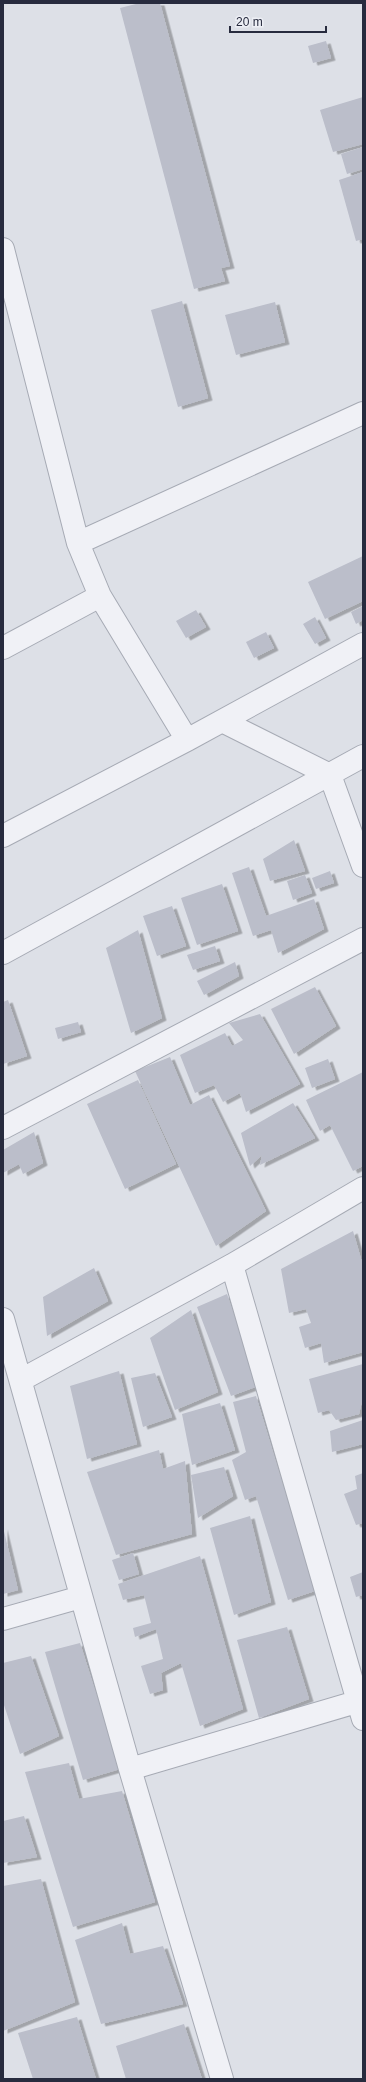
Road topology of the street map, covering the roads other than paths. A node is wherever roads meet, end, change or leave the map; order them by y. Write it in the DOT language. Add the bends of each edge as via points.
graph roads {
  1 [pos="3,249"];
  2 [pos="363,413"];
  3 [pos="78,543"];
  4 [pos="100,596"];
  5 [pos="363,644"];
  6 [pos="3,648"];
  7 [pos="222,721"];
  8 [pos="187,740"];
  9 [pos="363,756"];
  10 [pos="330,775"];
  11 [pos="3,836"];
  12 [pos="363,866"];
  13 [pos="363,939"];
  14 [pos="3,953"];
  15 [pos="3,1128"];
  16 [pos="363,1188"];
  17 [pos="232,1265"];
  18 [pos="3,1319"];
  19 [pos="21,1380"];
  20 [pos="81,1597"];
  21 [pos="3,1619"];
  22 [pos="361,1707"];
  23 [pos="130,1769"];
  24 [pos="222,2079"];
  1 -- 3 [label="street"];
  2 -- 3 [label="street"];
  3 -- 4 [label="street"];
  4 -- 6 [label="street"];
  4 -- 8 [label="street"];
  5 -- 7 [label="street"];
  7 -- 8 [label="street"];
  7 -- 10 [label="street"];
  8 -- 11 [label="street"];
  9 -- 10 [label="street"];
  10 -- 12 [label="street"];
  10 -- 14 [label="street"];
  13 -- 15 [label="street"];
  16 -- 17 [label="street"];
  17 -- 19 [label="street"];
  17 -- 22 [label="street"];
  18 -- 19 [label="street"];
  19 -- 20 [label="street"];
  20 -- 21 [label="street"];
  20 -- 23 [label="street"];
  22 -- 23 [label="street"];
  23 -- 24 [label="street"];
}
